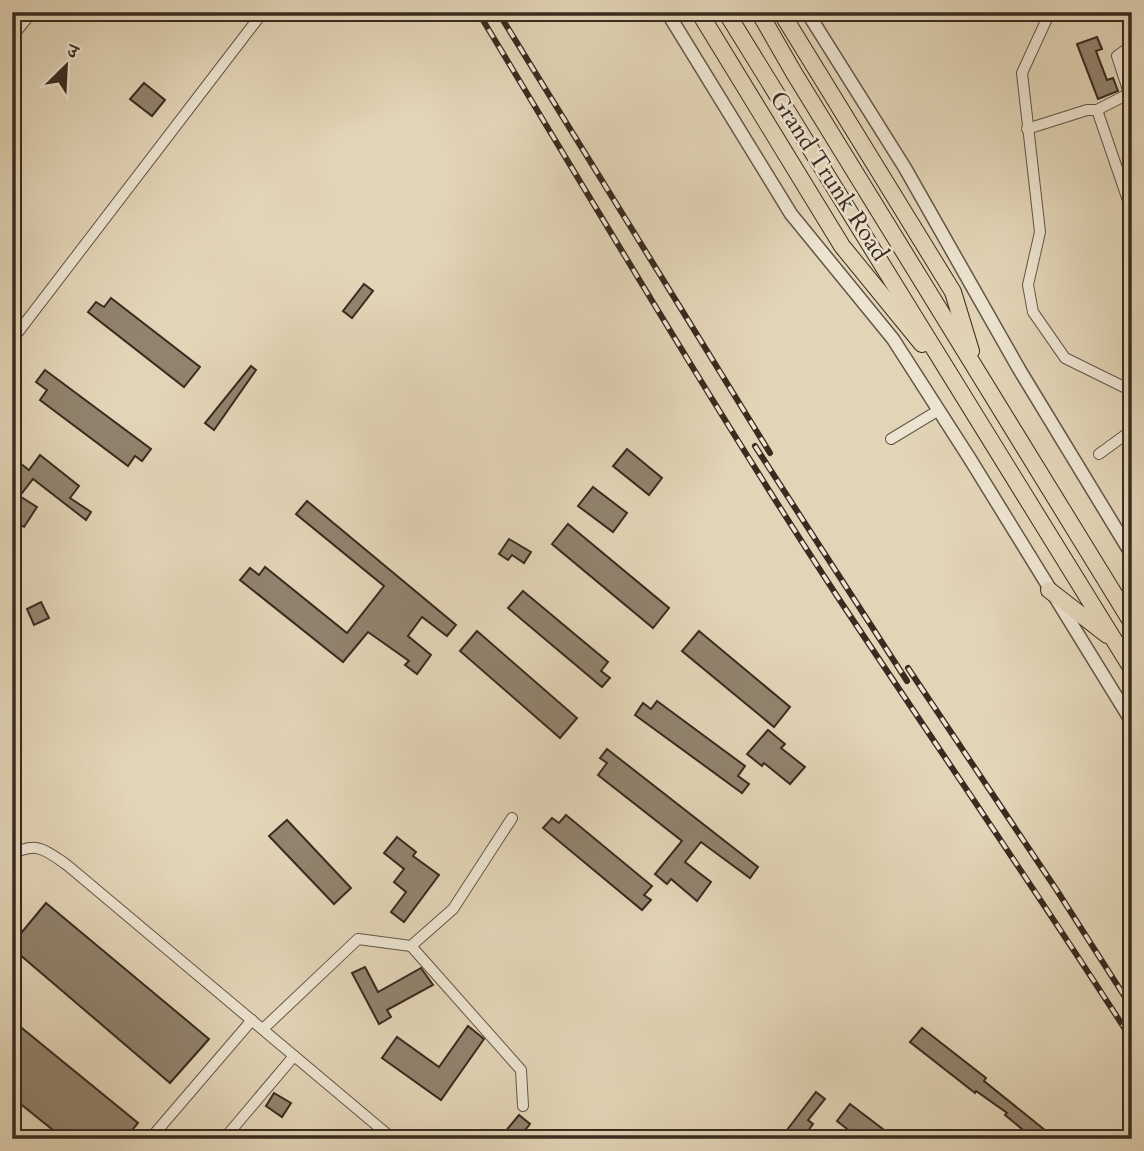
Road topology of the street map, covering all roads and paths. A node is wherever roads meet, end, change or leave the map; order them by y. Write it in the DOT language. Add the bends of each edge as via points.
graph roads {
  1 [pos="32,12"];
  2 [pos="263,12"];
  3 [pos="667,12"];
  4 [pos="699,12"];
  5 [pos="726,12"];
  6 [pos="758,12"];
  7 [pos="781,12"];
  8 [pos="807,12"];
  9 [pos="1050,12"];
  10 [pos="12,37"];
  11 [pos="1132,45"];
  12 [pos="1130,92"];
  13 [pos="1097,110"];
  14 [pos="1027,129"];
  15 [pos="1132,212"];
  16 [pos="12,340"];
  17 [pos="978,373"];
  18 [pos="959,389"];
  19 [pos="1132,391"];
  20 [pos="939,410"];
  21 [pos="1132,430"];
  22 [pos="891,439"];
  23 [pos="1099,454"];
  24 [pos="1132,555"];
  25 [pos="1049,590"];
  26 [pos="1132,623"];
  27 [pos="1114,641"];
  28 [pos="1132,669"];
  29 [pos="1132,722"];
  30 [pos="512,818"];
  31 [pos="12,855"];
  32 [pos="411,946"];
  33 [pos="252,1020"];
  34 [pos="263,1029"];
  35 [pos="294,1056"];
  36 [pos="523,1106"];
  37 [pos="150,1139"];
  38 [pos="224,1139"];
  39 [pos="393,1139"];
  1 -- 10 [label="street"];
  2 -- 16 [label="street"];
  3 -- 20 [label="street" via="791,214 893,339"];
  4 -- 18 [label="highway, Grand Trunk Road" via="842,246"];
  5 -- 18 [label="highway, Grand Trunk Road"];
  6 -- 17 [label="highway, Grand Trunk Road"];
  7 -- 17 [label="highway, Grand Trunk Road" via="953,292"];
  8 -- 24 [label="street" via="905,168"];
  9 -- 14 [label="street" via="1022,72"];
  11 -- 12 [label="street" via="1117,57"];
  12 -- 13 [label="street"];
  13 -- 14 [label="street"];
  13 -- 15 [label="street"];
  14 -- 19 [label="street" via="1040,232 1028,285 1033,312 1065,358"];
  17 -- 26 [label="highway, Grand Trunk Road"];
  18 -- 27 [label="highway, Grand Trunk Road"];
  20 -- 22 [label="street"];
  20 -- 25 [label="street"];
  21 -- 23 [label="street"];
  25 -- 27 [label="highway"];
  25 -- 29 [label="street"];
  27 -- 28 [label="highway, Grand Trunk Road"];
  30 -- 32 [label="street" via="453,909"];
  31 -- 33 [label="street" via="25,847 44,849"];
  32 -- 34 [label="street" via="358,939"];
  32 -- 36 [label="street" via="521,1070"];
  33 -- 34 [label="street"];
  33 -- 37 [label="street"];
  34 -- 35 [label="street"];
  35 -- 38 [label="street"];
  35 -- 39 [label="street"];
}
